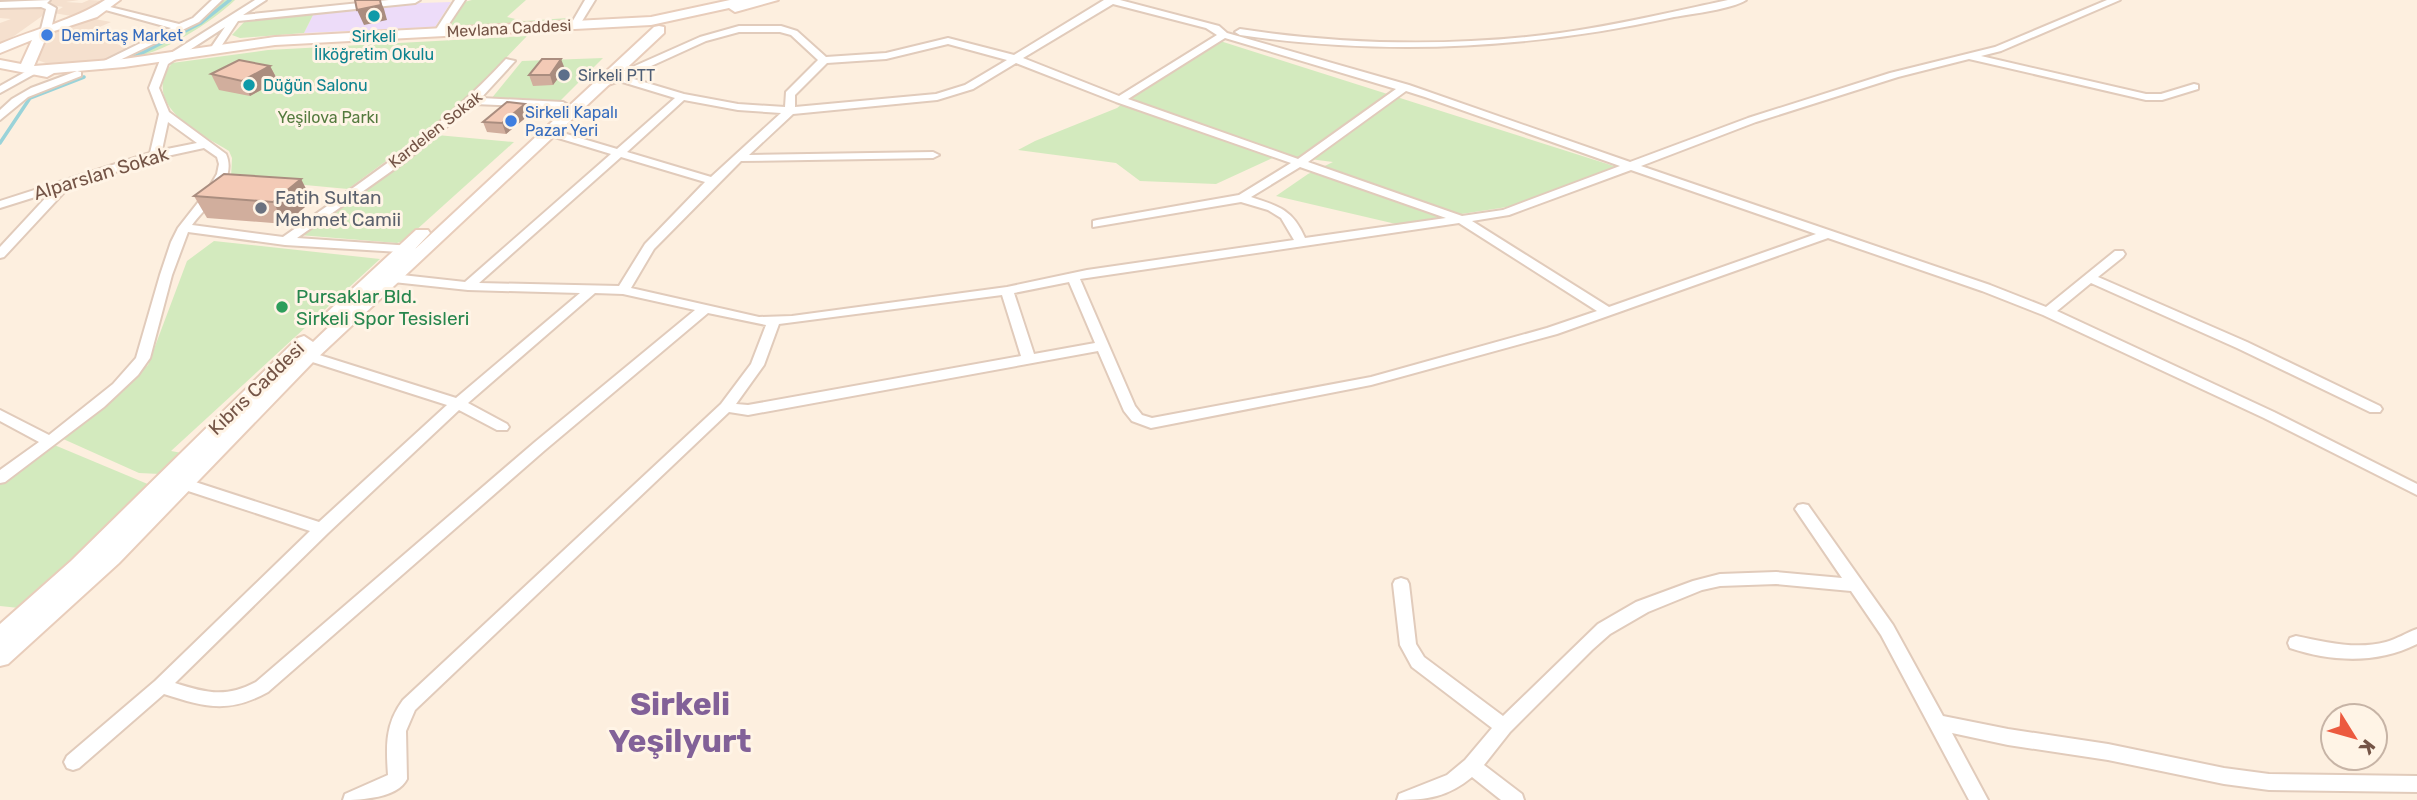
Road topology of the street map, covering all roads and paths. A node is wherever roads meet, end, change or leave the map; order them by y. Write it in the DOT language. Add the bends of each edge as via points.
graph roads {
  1 [pos="217,0"];
  2 [pos="261,0"];
  3 [pos="415,0"];
  4 [pos="460,0"];
  5 [pos="590,0"];
  6 [pos="693,0"];
  7 [pos="747,0"];
  8 [pos="772,0"];
  9 [pos="1110,0"];
  10 [pos="1741,0"];
  11 [pos="2115,0"];
  12 [pos="43,2"];
  13 [pos="109,3"];
  14 [pos="0,5"];
  15 [pos="676,9"];
  16 [pos="235,19"];
  17 [pos="576,24"];
  18 [pos="656,25"];
  19 [pos="1210,26"];
  20 [pos="181,28"];
  21 [pos="45,30"];
  22 [pos="440,31"];
  23 [pos="1224,35"];
  24 [pos="0,49"];
  25 [pos="215,49"];
  26 [pos="1969,56"];
  27 [pos="169,59"];
  28 [pos="1016,59"];
  29 [pos="824,60"];
  30 [pos="510,61"];
  31 [pos="100,66"];
  32 [pos="3,67"];
  33 [pos="30,70"];
  34 [pos="77,74"];
  35 [pos="612,80"];
  36 [pos="1405,87"];
  37 [pos="2194,87"];
  38 [pos="0,90"];
  39 [pos="682,97"];
  40 [pos="1120,100"];
  41 [pos="474,101"];
  42 [pos="563,105"];
  43 [pos="790,111"];
  44 [pos="164,114"];
  45 [pos="0,117"];
  46 [pos="549,132"];
  47 [pos="202,145"];
  48 [pos="619,152"];
  49 [pos="155,155"];
  50 [pos="933,155"];
  51 [pos="741,158"];
  52 [pos="1299,163"];
  53 [pos="1630,165"];
  54 [pos="713,181"];
  55 [pos="65,184"];
  56 [pos="1242,198"];
  57 [pos="0,205"];
  58 [pos="1460,219"];
  59 [pos="1097,224"];
  60 [pos="184,228"];
  61 [pos="1829,234"];
  62 [pos="285,241"];
  63 [pos="1301,242"];
  64 [pos="412,250"];
  65 [pos="0,254"];
  66 [pos="2119,254"];
  67 [pos="385,277"];
  68 [pos="1073,277"];
  69 [pos="2090,278"];
  70 [pos="467,286"];
  71 [pos="592,289"];
  72 [pos="623,290"];
  73 [pos="1007,290"];
  74 [pos="705,309"];
  75 [pos="1608,312"];
  76 [pos="2048,313"];
  77 [pos="774,320"];
  78 [pos="1102,346"];
  79 [pos="308,356"];
  80 [pos="1029,359"];
  81 [pos="458,404"];
  82 [pos="726,407"];
  83 [pos="2375,409"];
  84 [pos="0,415"];
  85 [pos="502,427"];
  86 [pos="48,441"];
  87 [pos="0,478"];
  88 [pos="181,483"];
  89 [pos="2417,490"];
  90 [pos="1803,509"];
  91 [pos="322,529"];
  92 [pos="1401,584"];
  93 [pos="1856,585"];
  94 [pos="0,615"];
  95 [pos="25,617"];
  96 [pos="2417,636"];
  97 [pos="0,638"];
  98 [pos="2297,643"];
  99 [pos="0,657"];
  100 [pos="161,685"];
  101 [pos="1936,722"];
  102 [pos="1504,727"];
  103 [pos="73,762"];
  104 [pos="1472,766"];
  105 [pos="2417,784"];
  106 [pos="352,800"];
  107 [pos="1406,800"];
  108 [pos="1515,800"];
  109 [pos="1979,800"];
  1 -- 20 [label="street" via="205,14"];
  2 -- 16 [label="street"];
  3 -- 16 [label="street"];
  4 -- 22 [label="street"];
  5 -- 17 [label="street"];
  6 -- 15 [label="main road"];
  7 -- 15 [label="main road"];
  8 -- 18 [label="main road"];
  9 -- 19 [label="street"];
  9 -- 28 [label="street"];
  10 -- 19 [label="street" via="1604,29 1454,44 1280,38"];
  11 -- 26 [label="street"];
  12 -- 14 [label="street"];
  12 -- 21 [label="street" via="51,8"];
  13 -- 20 [label="street"];
  13 -- 21 [label="main road"];
  15 -- 18 [label="main road"];
  16 -- 25 [label="street"];
  16 -- 27 [label="street"];
  17 -- 18 [label="main road, Mevlana Caddesi"];
  17 -- 22 [label="main road, Mevlana Caddesi"];
  18 -- 27 [label="main road" via="274,47"];
  18 -- 35 [label="main road"];
  18 -- 42 [label="main road"];
  19 -- 23 [label="street"];
  20 -- 31 [label="street"];
  21 -- 24 [label="main road"];
  21 -- 33 [label="main road"];
  22 -- 25 [label="main road, Mevlana Caddesi"];
  23 -- 36 [label="street"];
  23 -- 40 [label="street"];
  25 -- 27 [label="main road, Mevlana Caddesi"];
  26 -- 37 [label="street" via="2146,97"];
  26 -- 53 [label="street" via="1765,116"];
  27 -- 31 [label="main road, Mevlana Caddesi"];
  27 -- 34 [label="main road"];
  27 -- 44 [label="street" via="154,88"];
  28 -- 29 [label="street" via="948,41 896,55"];
  28 -- 40 [label="street"];
  28 -- 43 [label="street" via="949,95"];
  29 -- 35 [label="street" via="794,33 739,29 704,39"];
  29 -- 43 [label="street" via="790,94"];
  30 -- 41 [label="street, Kardelen Sokak"];
  31 -- 33 [label="main road"];
  32 -- 33 [label="main road"];
  33 -- 34 [label="main road"];
  33 -- 38 [label="street"];
  34 -- 45 [label="street" via="27,93 10,103"];
  35 -- 39 [label="street"];
  35 -- 46 [label="main road"];
  36 -- 52 [label="street"];
  36 -- 53 [label="street"];
  39 -- 43 [label="street"];
  39 -- 48 [label="street"];
  40 -- 52 [label="street"];
  41 -- 42 [label="street"];
  41 -- 62 [label="street, Kardelen Sokak"];
  42 -- 64 [label="main road"];
  43 -- 51 [label="street"];
  44 -- 47 [label="street"];
  44 -- 49 [label="street"];
  46 -- 48 [label="street"];
  46 -- 64 [label="main road"];
  47 -- 49 [label="street, Alparslan Sokak"];
  47 -- 60 [label="street" via="222,156 224,172"];
  48 -- 54 [label="street"];
  48 -- 70 [label="street"];
  49 -- 55 [label="street, Alparslan Sokak"];
  50 -- 51 [label="street"];
  51 -- 54 [label="street"];
  52 -- 56 [label="street"];
  52 -- 58 [label="street"];
  53 -- 58 [label="street" via="1505,213"];
  53 -- 61 [label="street"];
  54 -- 72 [label="street" via="649,247"];
  55 -- 57 [label="street, Alparslan Sokak"];
  55 -- 65 [label="street"];
  56 -- 59 [label="street"];
  56 -- 63 [label="street" via="1284,213 1293,221"];
  58 -- 63 [label="street"];
  58 -- 75 [label="street"];
  60 -- 62 [label="street"];
  60 -- 86 [label="street" via="136,370"];
  61 -- 75 [label="street"];
  61 -- 76 [label="street"];
  62 -- 64 [label="street"];
  63 -- 68 [label="street"];
  64 -- 67 [label="main road"];
  66 -- 69 [label="street"];
  67 -- 70 [label="street"];
  67 -- 79 [label="main road"];
  67 -- 95 [label="main road, Kıbrıs Caddesi" via="247,397"];
  68 -- 73 [label="street"];
  68 -- 78 [label="street"];
  69 -- 76 [label="street"];
  69 -- 83 [label="street"];
  70 -- 71 [label="street"];
  71 -- 72 [label="street"];
  71 -- 81 [label="street"];
  72 -- 74 [label="street"];
  73 -- 77 [label="street"];
  73 -- 80 [label="street"];
  74 -- 77 [label="street" via="758,321"];
  74 -- 100 [label="street" via="262,687 244,697 219,702"];
  75 -- 78 [label="street" via="1371,381 1152,423 1137,418 1129,408"];
  76 -- 89 [label="street" via="2269,415"];
  77 -- 82 [label="street" via="757,365"];
  78 -- 80 [label="street"];
  79 -- 81 [label="street"];
  79 -- 88 [label="main road"];
  80 -- 82 [label="street" via="748,410"];
  81 -- 85 [label="street"];
  81 -- 91 [label="street"];
  82 -- 106 [label="street" via="409,705 395,730 398,779"];
  84 -- 86 [label="street"];
  86 -- 87 [label="street"];
  88 -- 91 [label="street"];
  88 -- 99 [label="main road" via="90,577"];
  90 -- 93 [label="street"];
  91 -- 100 [label="street"];
  92 -- 102 [label="street" via="1411,653"];
  93 -- 101 [label="street" via="1887,629"];
  93 -- 102 [label="street" via="1720,580 1642,607 1604,629"];
  94 -- 95 [label="main road"];
  95 -- 97 [label="main road, Kıbrıs Caddesi"];
  96 -- 98 [label="street" via="2376,653"];
  100 -- 103 [label="street"];
  101 -- 105 [label="street" via="2269,782"];
  101 -- 109 [label="street"];
  102 -- 104 [label="street"];
  104 -- 107 [label="street" via="1454,781"];
  104 -- 108 [label="street"];
}
